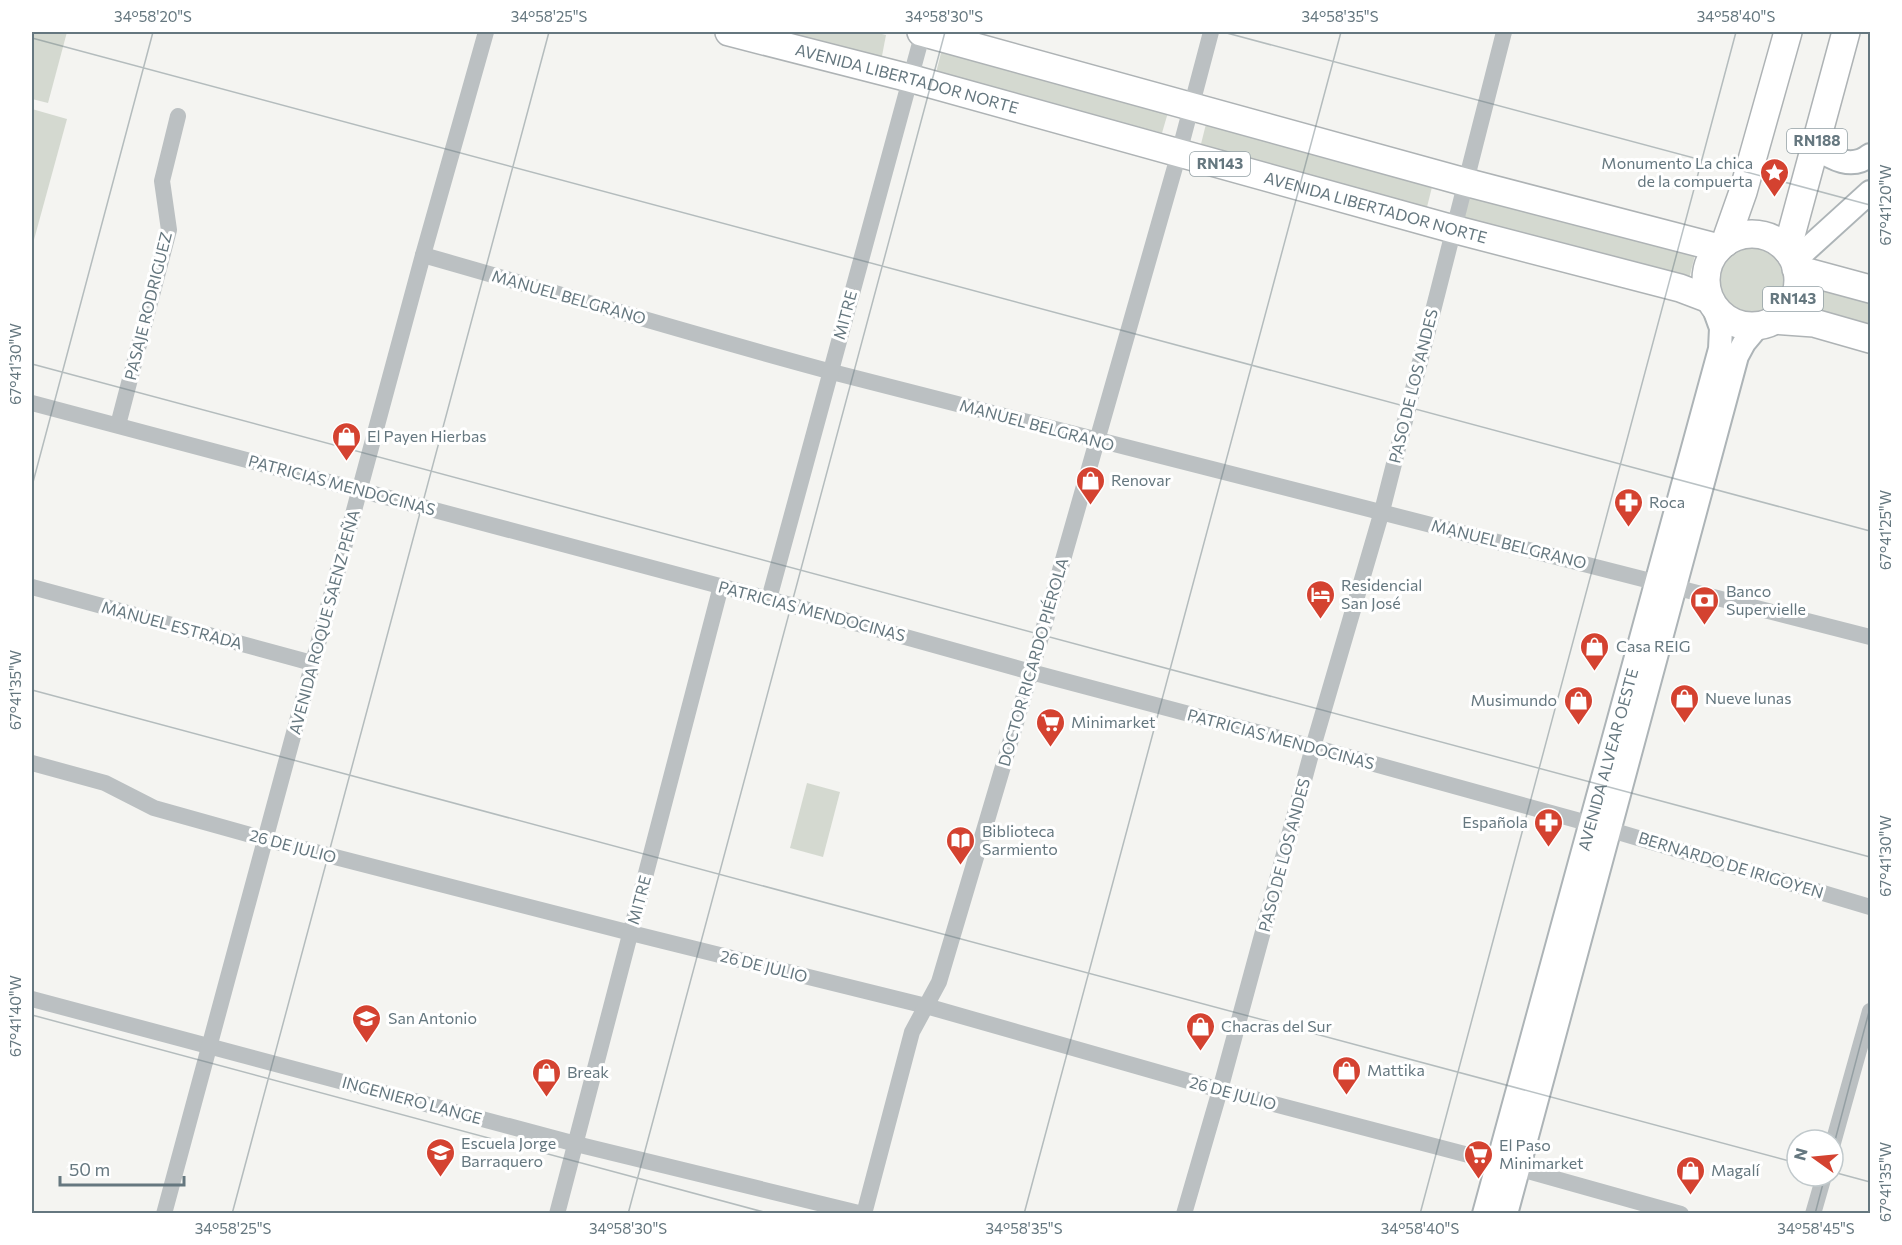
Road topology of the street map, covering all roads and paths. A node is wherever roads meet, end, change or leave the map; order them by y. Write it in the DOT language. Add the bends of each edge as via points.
graph roads {
  1 [pos="486,32"];
  2 [pos="729,32"];
  3 [pos="922,32"];
  4 [pos="1211,32"];
  5 [pos="1504,32"];
  6 [pos="1788,32"];
  7 [pos="1846,32"];
  8 [pos="909,78"];
  9 [pos="1191,106"];
  10 [pos="178,116"];
  11 [pos="1815,147"];
  12 [pos="1179,153"];
  13 [pos="1870,155"];
  14 [pos="1465,182"];
  15 [pos="1870,192"];
  16 [pos="1453,229"];
  17 [pos="1722,245"];
  18 [pos="423,255"];
  19 [pos="1792,260"];
  20 [pos="1870,289"];
  21 [pos="1711,302"];
  22 [pos="1766,323"];
  23 [pos="1870,339"];
  24 [pos="830,371"];
  25 [pos="32,403"];
  26 [pos="118,425"];
  27 [pos="1096,441"];
  28 [pos="360,490"];
  29 [pos="1382,511"];
  30 [pos="1666,584"];
  31 [pos="721,586"];
  32 [pos="32,587"];
  33 [pos="769,599"];
  34 [pos="1870,637"];
  35 [pos="312,663"];
  36 [pos="1031,672"];
  37 [pos="1313,747"];
  38 [pos="32,763"];
  39 [pos="1600,827"];
  40 [pos="265,839"];
  41 [pos="1870,907"];
  42 [pos="631,933"];
  43 [pos="32,999"];
  44 [pos="926,1006"];
  45 [pos="1870,1011"];
  46 [pos="210,1047"];
  47 [pos="1220,1090"];
  48 [pos="1837,1128"];
  49 [pos="576,1144"];
  50 [pos="1509,1165"];
  51 [pos="1821,1188"];
  52 [pos="164,1214"];
  53 [pos="557,1214"];
  54 [pos="864,1214"];
  55 [pos="1184,1214"];
  56 [pos="1484,1214"];
  57 [pos="1506,1214"];
  58 [pos="1681,1214"];
  59 [pos="1813,1214"];
  1 -- 18 [label="street, AVENIDA ROQUE SAENZ PEÑA"];
  2 -- 8 [label="highway, AVENIDA LIBERTADOR NORTE / RN143"];
  3 -- 8 [label="street, MITRE"];
  3 -- 9 [label="highway"];
  4 -- 9 [label="street, DOCTOR RICARDO PIÉROLA"];
  5 -- 14 [label="street, PASO DE LOS ANDES"];
  6 -- 17 [label="highway" via="1743,192"];
  7 -- 11 [label="highway, RN188"];
  8 -- 12 [label="highway, AVENIDA LIBERTADOR NORTE / RN143"];
  8 -- 24 [label="street, MITRE"];
  9 -- 12 [label="street, DOCTOR RICARDO PIÉROLA"];
  9 -- 14 [label="highway"];
  10 -- 26 [label="street, PASAJE RODRIGUEZ" via="162,181 169,230"];
  11 -- 13 [label="main road" via="1840,162 1853,163"];
  11 -- 19 [label="highway, RN188"];
  12 -- 16 [label="highway, AVENIDA LIBERTADOR NORTE / RN143"];
  12 -- 27 [label="street, DOCTOR RICARDO PIÉROLA"];
  14 -- 16 [label="street, PASO DE LOS ANDES"];
  14 -- 17 [label="highway"];
  15 -- 19 [label="main road"];
  16 -- 21 [label="highway, AVENIDA LIBERTADOR NORTE / RN143" via="1680,288"];
  16 -- 29 [label="street, PASO DE LOS ANDES"];
  17 -- 19 [label="highway, RN143" via="1741,235 1766,236 1778,242"];
  17 -- 21 [label="highway" via="1710,261 1706,276"];
  18 -- 24 [label="street, MANUEL BELGRANO"];
  18 -- 28 [label="street, AVENIDA ROQUE SAENZ PEÑA"];
  19 -- 20 [label="highway, RN143"];
  19 -- 22 [label="highway, RN143" via="1797,284 1793,299 1786,312"];
  21 -- 22 [label="highway, RN143" via="1726,317 1743,325"];
  21 -- 30 [label="main road, AVENIDA ALVEAR OESTE" via="1721,328 1720,349"];
  22 -- 23 [label="highway, RN143" via="1814,323"];
  22 -- 30 [label="main road, AVENIDA ALVEAR OESTE" via="1744,343 1737,356"];
  24 -- 27 [label="street, MANUEL BELGRANO"];
  24 -- 33 [label="street, MITRE"];
  25 -- 26 [label="street, PATRICIAS MENDOCINAS"];
  26 -- 28 [label="street, PATRICIAS MENDOCINAS"];
  27 -- 29 [label="street, MANUEL BELGRANO"];
  27 -- 36 [label="street, DOCTOR RICARDO PIÉROLA"];
  28 -- 31 [label="street, PATRICIAS MENDOCINAS"];
  28 -- 35 [label="street, AVENIDA ROQUE SAENZ PEÑA"];
  29 -- 30 [label="street, MANUEL BELGRANO"];
  29 -- 37 [label="street, PASO DE LOS ANDES"];
  30 -- 34 [label="street, MANUEL BELGRANO"];
  30 -- 39 [label="main road, AVENIDA ALVEAR OESTE"];
  31 -- 33 [label="street, PATRICIAS MENDOCINAS"];
  31 -- 42 [label="street, MITRE"];
  32 -- 35 [label="street, MANUEL ESTRADA"];
  33 -- 36 [label="street, PATRICIAS MENDOCINAS"];
  35 -- 40 [label="street, AVENIDA ROQUE SAENZ PEÑA"];
  36 -- 37 [label="street, PATRICIAS MENDOCINAS"];
  36 -- 44 [label="street, DOCTOR RICARDO PIÉROLA" via="939,981"];
  37 -- 39 [label="street, PATRICIAS MENDOCINAS"];
  37 -- 47 [label="street, PASO DE LOS ANDES"];
  38 -- 40 [label="street, 26 DE JULIO" via="105,783 154,808"];
  39 -- 41 [label="street, BERNARDO DE IRIGOYEN"];
  39 -- 50 [label="main road, AVENIDA ALVEAR OESTE"];
  40 -- 42 [label="street, 26 DE JULIO"];
  40 -- 46 [label="street, AVENIDA ROQUE SAENZ PEÑA"];
  42 -- 44 [label="street, 26 DE JULIO"];
  42 -- 49 [label="street, MITRE"];
  43 -- 46 [label="street, INGENIERO LANGE"];
  44 -- 47 [label="street, 26 DE JULIO"];
  44 -- 54 [label="street, DOCTOR RICARDO PIÉROLA" via="912,1032"];
  45 -- 48 [label="street"];
  46 -- 49 [label="street, INGENIERO LANGE"];
  46 -- 52 [label="street, AVENIDA ROQUE SAENZ PEÑA"];
  47 -- 50 [label="street, 26 DE JULIO"];
  47 -- 55 [label="street, PASO DE LOS ANDES"];
  49 -- 53 [label="street, MITRE"];
  49 -- 54 [label="street, INGENIERO LANGE"];
  50 -- 56 [label="main road, AVENIDA ALVEAR OESTE"];
  50 -- 57 [label="main road, AVENIDA ALVEAR OESTE"];
  50 -- 58 [label="street, 26 DE JULIO"];
  51 -- 59 [label="street"];
}
